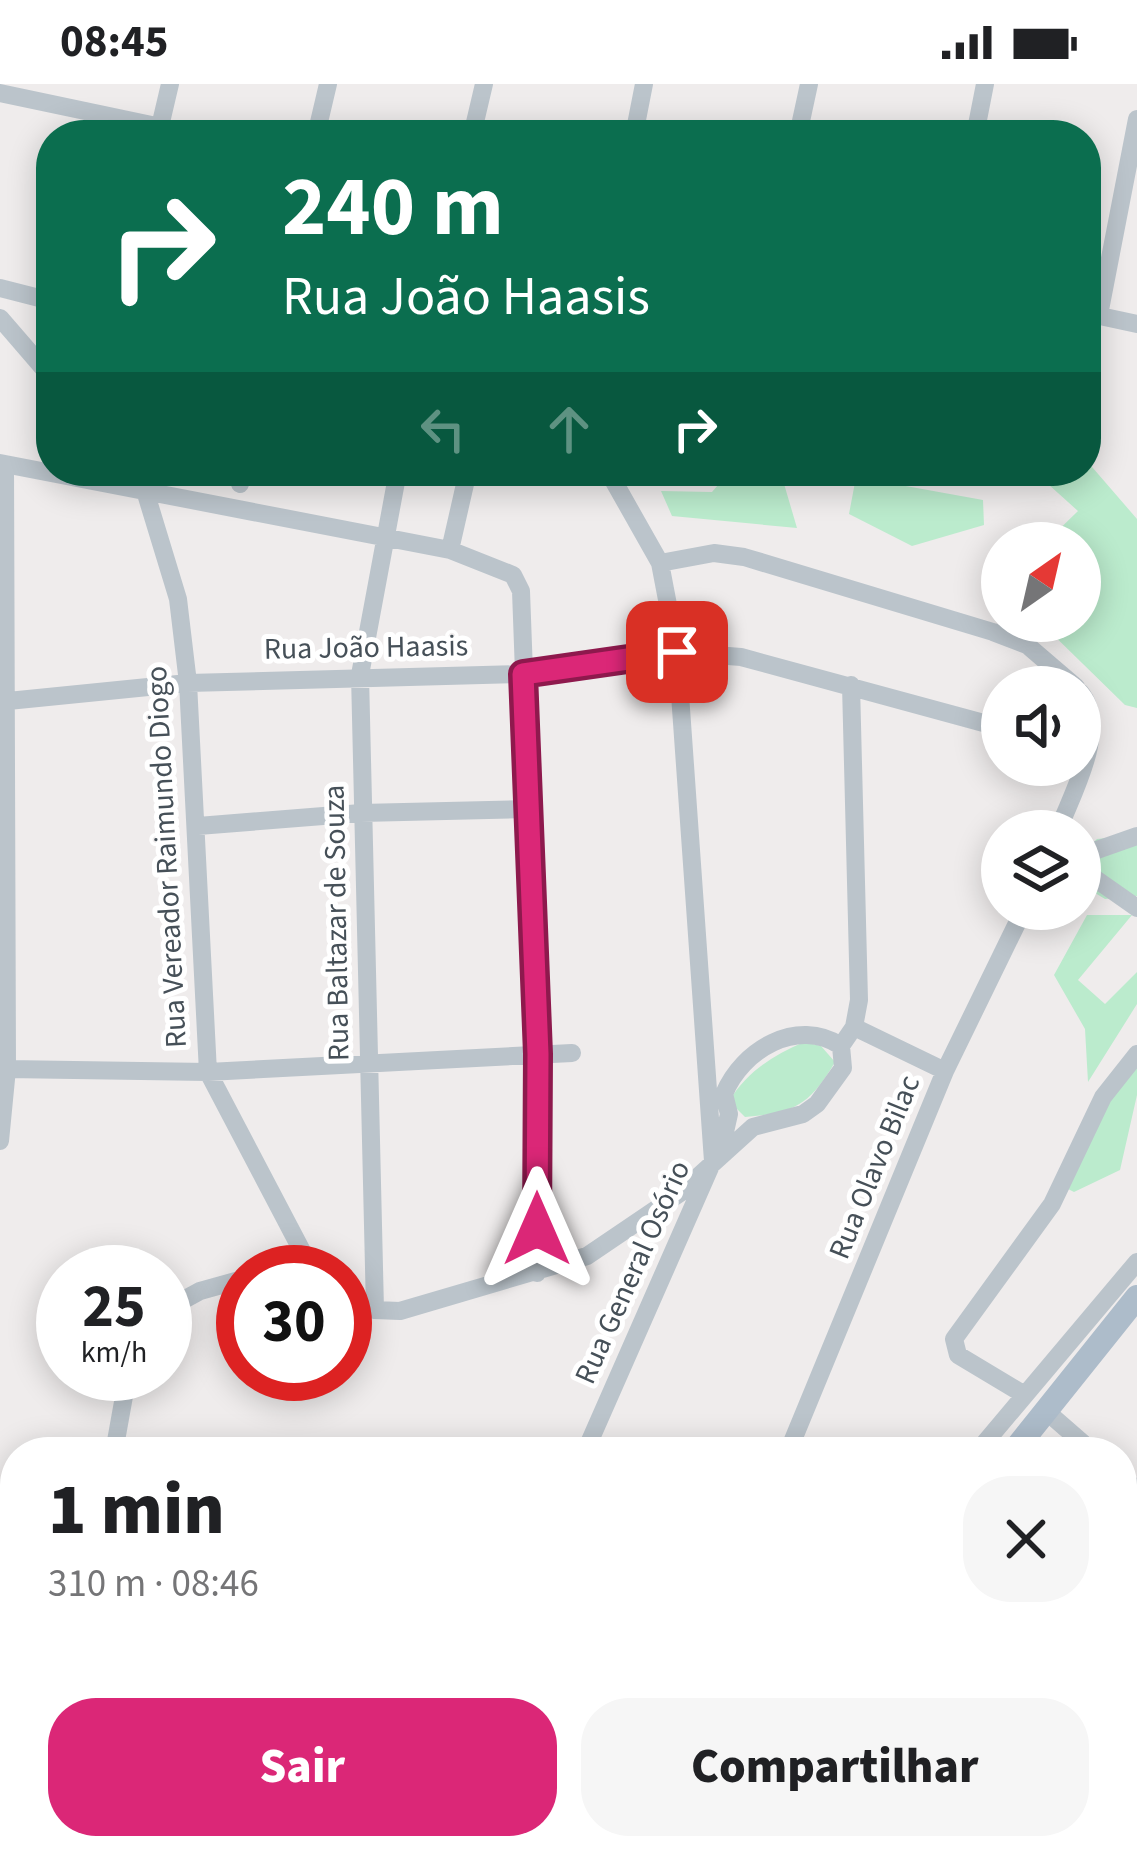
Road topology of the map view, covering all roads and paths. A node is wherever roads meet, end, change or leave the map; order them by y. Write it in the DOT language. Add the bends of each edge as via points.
graph roads {
  1 [pos="170,84"];
  2 [pos="328,84"];
  3 [pos="484,84"];
  4 [pos="644,84"];
  5 [pos="809,84"];
  6 [pos="985,84"];
  7 [pos="13,91"];
  8 [pos="1137,119"];
  9 [pos="119,120"];
  10 [pos="162,120"];
  11 [pos="320,120"];
  12 [pos="476,120"];
  13 [pos="637,120"];
  14 [pos="801,120"];
  15 [pos="978,120"];
  16 [pos="1101,275"];
  17 [pos="0,288"];
  18 [pos="36,297"];
  19 [pos="1101,316"];
  20 [pos="0,318"];
  21 [pos="1137,325"];
  22 [pos="36,360"];
  23 [pos="3,464"];
  24 [pos="36,468"];
  25 [pos="144,486"];
  26 [pos="167,486"];
  27 [pos="395,486"];
  28 [pos="465,486"];
  29 [pos="617,486"];
  30 [pos="384,537"];
  31 [pos="450,550"];
  32 [pos="661,563"];
  33 [pos="677,652"];
  34 [pos="1051,666"];
  35 [pos="523,674"];
  36 [pos="360,675"];
  37 [pos="188,683"];
  38 [pos="851,685"];
  39 [pos="8,701"];
  40 [pos="981,722"];
  41 [pos="526,809"];
  42 [pos="361,813"];
  43 [pos="198,826"];
  44 [pos="1137,836"];
  45 [pos="1101,849"];
  46 [pos="1101,883"];
  47 [pos="1137,908"];
  48 [pos="1014,930"];
  49 [pos="854,1027"];
  50 [pos="835,1042"];
  51 [pos="572,1053"];
  52 [pos="538,1054"];
  53 [pos="1137,1054"];
  54 [pos="369,1066"];
  55 [pos="7,1069"];
  56 [pos="945,1071"];
  57 [pos="208,1072"];
  58 [pos="3,1101"];
  59 [pos="729,1114"];
  60 [pos="753,1127"];
  61 [pos="0,1141"];
  62 [pos="717,1157"];
  63 [pos="299,1245"];
  64 [pos="1137,1262"];
  65 [pos="537,1273"];
  66 [pos="1137,1297"];
  67 [pos="372,1308"];
  68 [pos="376,1310"];
  69 [pos="1023,1394"];
  70 [pos="123,1401"];
  71 [pos="1046,1411"];
  72 [pos="117,1437"];
  73 [pos="592,1437"];
  74 [pos="794,1437"];
  75 [pos="989,1437"];
  76 [pos="1025,1437"];
  77 [pos="1076,1437"];
  1 -- 10 [label="street"];
  2 -- 11 [label="street"];
  3 -- 12 [label="street"];
  4 -- 13 [label="street"];
  5 -- 14 [label="street"];
  6 -- 15 [label="street"];
  7 -- 9 [label="street"];
  8 -- 16 [label="street"];
  17 -- 18 [label="street"];
  19 -- 21 [label="street"];
  20 -- 22 [label="street"];
  23 -- 24 [label="street"];
  23 -- 39 [label="street"];
  25 -- 37 [label="street, Rua Vereador Raimundo Diogo" via="178,599"];
  26 -- 30 [label="street"];
  27 -- 30 [label="street, Rua Baltazar de Souza"];
  28 -- 31 [label="street"];
  29 -- 32 [label="street, Rua General Osório"];
  30 -- 31 [label="street"];
  30 -- 36 [label="street, Rua Baltazar de Souza"];
  31 -- 35 [label="street" via="502,567 520,591"];
  32 -- 33 [label="street, Rua General Osório"];
  32 -- 34 [label="street" via="715,553 744,557 993,632"];
  33 -- 35 [label="street, Rua João Haasis"];
  33 -- 38 [label="street, Rua João Haasis" via="741,657"];
  33 -- 62 [label="street, Rua General Osório"];
  35 -- 36 [label="street, Rua João Haasis"];
  35 -- 41 [label="street"];
  36 -- 37 [label="street, Rua João Haasis"];
  36 -- 42 [label="street, Rua Baltazar de Souza"];
  37 -- 39 [label="street, Rua João Haasis"];
  37 -- 43 [label="street, Rua Vereador Raimundo Diogo"];
  38 -- 40 [label="street, Rua João Haasis"];
  38 -- 49 [label="street"];
  39 -- 55 [label="street"];
  41 -- 42 [label="street"];
  41 -- 52 [label="street"];
  42 -- 43 [label="street"];
  42 -- 54 [label="street, Rua Baltazar de Souza"];
  43 -- 57 [label="street, Rua Vereador Raimundo Diogo"];
  44 -- 45 [label="street"];
  46 -- 47 [label="street"];
  48 -- 56 [label="street, Rua Olavo Bilac"];
  49 -- 50 [label="street"];
  49 -- 56 [label="street"];
  50 -- 59 [label="street" via="790,1036 747,1059 724,1094"];
  50 -- 60 [label="street" via="843,1068 818,1103"];
  51 -- 52 [label="street"];
  52 -- 54 [label="street"];
  52 -- 65 [label="street"];
  53 -- 69 [label="street" via="1103,1096 1052,1204 953,1339 958,1355"];
  54 -- 57 [label="street"];
  54 -- 68 [label="street, Rua Baltazar de Souza"];
  55 -- 57 [label="street"];
  55 -- 58 [label="street"];
  56 -- 74 [label="street, Rua Olavo Bilac"];
  57 -- 63 [label="street, Rua Vereador Raimundo Diogo"];
  58 -- 61 [label="street"];
  59 -- 60 [label="street"];
  59 -- 62 [label="street"];
  60 -- 62 [label="street"];
  62 -- 65 [label="street" via="618,1237"];
  62 -- 73 [label="street, Rua General Osório"];
  64 -- 69 [label="street"];
  65 -- 68 [label="street" via="423,1306"];
  66 -- 71 [label="main road"];
  67 -- 68 [label="street"];
  69 -- 75 [label="street"];
  70 -- 72 [label="street"];
  71 -- 76 [label="main road"];
  71 -- 77 [label="street"];
}
